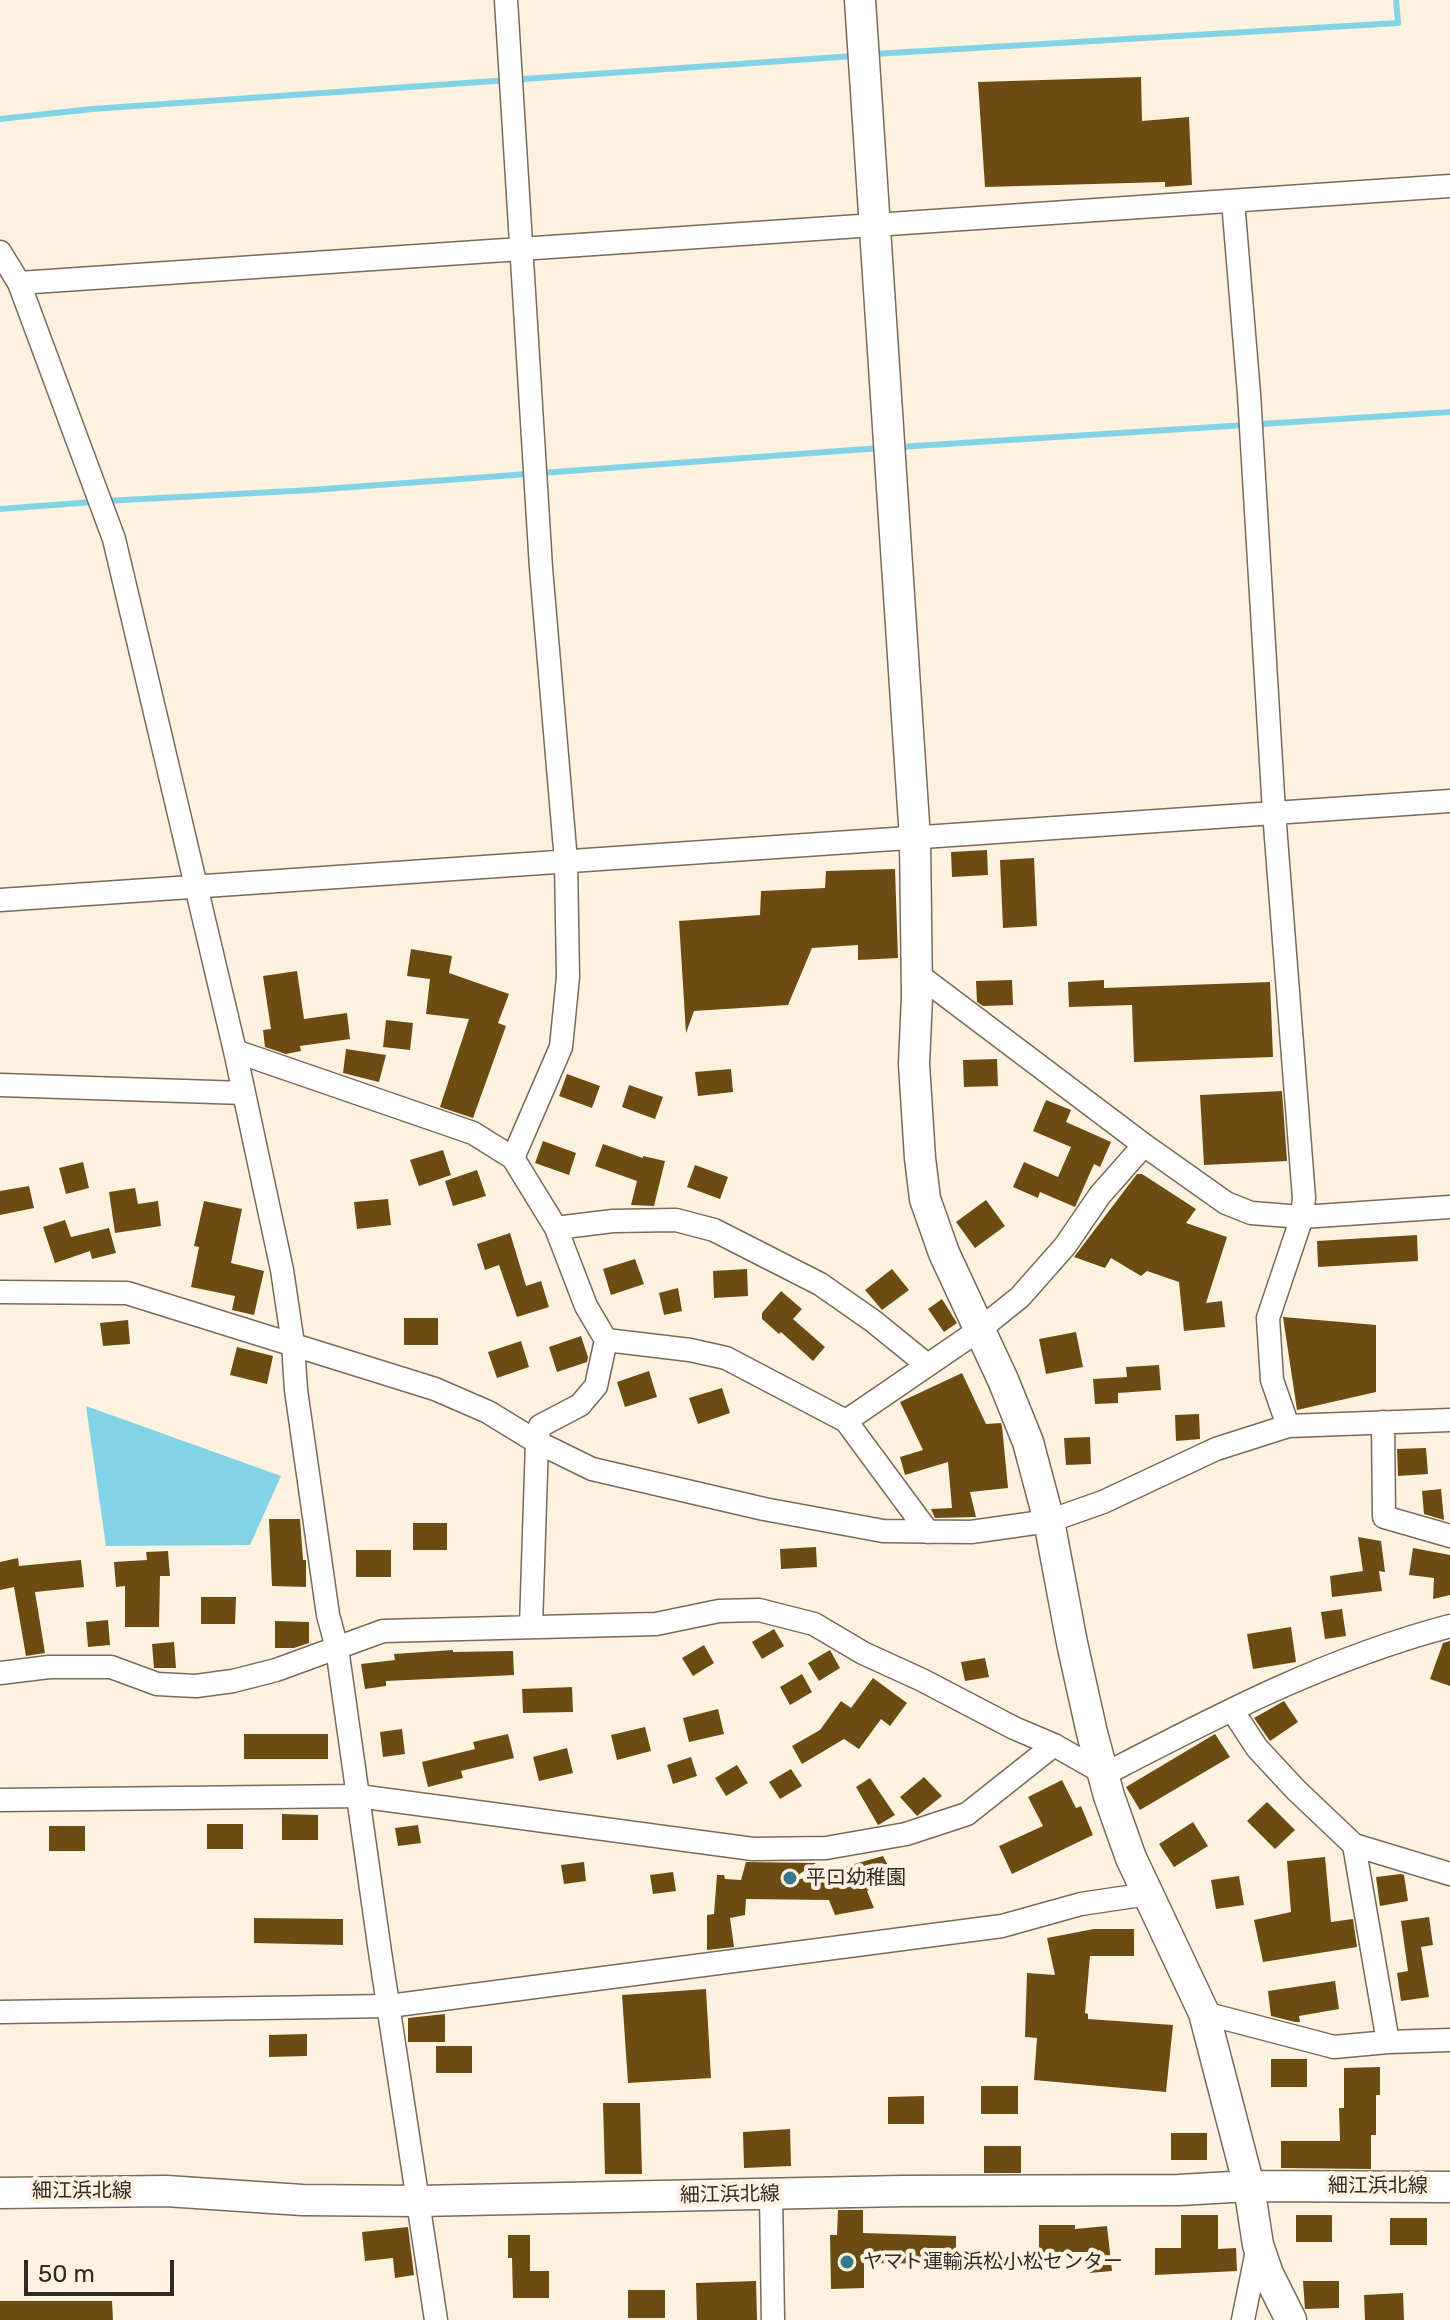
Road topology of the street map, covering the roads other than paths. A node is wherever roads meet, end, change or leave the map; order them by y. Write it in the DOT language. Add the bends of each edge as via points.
graph roads {
  1 [pos="506,0"];
  2 [pos="860,0"];
  3 [pos="1450,186"];
  4 [pos="1233,201"];
  5 [pos="874,224"];
  6 [pos="522,247"];
  7 [pos="0,252"];
  8 [pos="19,283"];
  9 [pos="1450,801"];
  10 [pos="1274,812"];
  11 [pos="915,839"];
  12 [pos="566,861"];
  13 [pos="195,887"];
  14 [pos="0,900"];
  15 [pos="916,973"];
  16 [pos="235,1051"];
  17 [pos="0,1085"];
  18 [pos="244,1093"];
  19 [pos="1144,1145"];
  20 [pos="513,1158"];
  21 [pos="1450,1207"];
  22 [pos="1302,1217"];
  23 [pos="556,1228"];
  24 [pos="0,1292"];
  25 [pos="979,1330"];
  26 [pos="606,1340"];
  27 [pos="293,1344"];
  28 [pos="926,1364"];
  29 [pos="1450,1420"];
  30 [pos="846,1421"];
  31 [pos="1383,1422"];
  32 [pos="1288,1426"];
  33 [pos="537,1442"];
  34 [pos="1049,1521"];
  35 [pos="928,1532"];
  36 [pos="1450,1536"];
  37 [pos="531,1626"];
  38 [pos="1450,1626"];
  39 [pos="337,1648"];
  40 [pos="0,1673"];
  41 [pos="1232,1710"];
  42 [pos="1054,1745"];
  43 [pos="1105,1774"];
  44 [pos="358,1796"];
  45 [pos="0,1800"];
  46 [pos="1354,1845"];
  47 [pos="1450,1874"];
  48 [pos="1148,1894"];
  49 [pos="389,2006"];
  50 [pos="0,2012"];
  51 [pos="1204,2013"];
  52 [pos="1450,2040"];
  53 [pos="1388,2042"];
  54 [pos="1249,2186"];
  55 [pos="1450,2187"];
  56 [pos="3,2191"];
  57 [pos="771,2194"];
  58 [pos="418,2201"];
  59 [pos="1258,2245"];
  60 [pos="436,2320"];
  61 [pos="773,2320"];
  62 [pos="1243,2320"];
  63 [pos="1291,2320"];
  1 -- 6 [label="street"];
  2 -- 5 [label="street"];
  3 -- 4 [label="street"];
  4 -- 5 [label="street"];
  4 -- 10 [label="street"];
  5 -- 6 [label="street"];
  5 -- 11 [label="street"];
  6 -- 8 [label="street"];
  6 -- 12 [label="street"];
  7 -- 8 [label="street"];
  8 -- 13 [label="street" via="114,539"];
  9 -- 10 [label="street"];
  10 -- 11 [label="street"];
  10 -- 22 [label="street"];
  11 -- 12 [label="street"];
  11 -- 15 [label="street"];
  12 -- 13 [label="street"];
  12 -- 20 [label="street" via="568,977 561,1047"];
  13 -- 14 [label="street"];
  13 -- 16 [label="street"];
  15 -- 19 [label="street"];
  15 -- 25 [label="street" via="914,1064 925,1199"];
  16 -- 18 [label="street"];
  16 -- 20 [label="street" via="473,1133"];
  17 -- 18 [label="street"];
  18 -- 27 [label="street"];
  19 -- 22 [label="street" via="1226,1203 1251,1213"];
  19 -- 25 [label="street" via="1020,1297"];
  20 -- 23 [label="street"];
  21 -- 22 [label="street"];
  22 -- 32 [label="street" via="1268,1318 1272,1380"];
  23 -- 26 [label="street" via="586,1306"];
  23 -- 28 [label="street" via="676,1220 714,1230 820,1284"];
  24 -- 27 [label="street" via="127,1293"];
  25 -- 28 [label="street"];
  25 -- 34 [label="street" via="1028,1442"];
  26 -- 30 [label="street" via="726,1358"];
  26 -- 33 [label="street" via="596,1386 580,1405 540,1426"];
  27 -- 33 [label="street" via="435,1389 488,1412"];
  27 -- 39 [label="street" via="326,1600"];
  28 -- 30 [label="street"];
  29 -- 31 [label="street"];
  30 -- 35 [label="street"];
  31 -- 32 [label="street"];
  31 -- 36 [label="street" via="1384,1517"];
  32 -- 34 [label="street" via="1216,1449"];
  33 -- 35 [label="street" via="592,1469 764,1509 883,1531"];
  33 -- 37 [label="street"];
  34 -- 35 [label="street"];
  34 -- 43 [label="street" via="1088,1718"];
  37 -- 39 [label="street" via="383,1631"];
  37 -- 42 [label="street" via="656,1624 719,1611 759,1610 814,1624"];
  38 -- 41 [label="street" via="1355,1654"];
  39 -- 40 [label="street" via="276,1670 196,1686 157,1684 111,1667"];
  39 -- 44 [label="street"];
  41 -- 43 [label="street"];
  41 -- 46 [label="street" via="1257,1748"];
  42 -- 43 [label="street"];
  42 -- 44 [label="street" via="967,1814 906,1834 826,1848 753,1849"];
  43 -- 48 [label="street"];
  44 -- 45 [label="street"];
  44 -- 49 [label="street"];
  46 -- 47 [label="street"];
  46 -- 53 [label="street"];
  48 -- 49 [label="street" via="1081,1904 1002,1926"];
  48 -- 51 [label="street"];
  49 -- 50 [label="street"];
  49 -- 58 [label="street"];
  51 -- 53 [label="street" via="1334,2047"];
  51 -- 54 [label="street"];
  52 -- 53 [label="street"];
  54 -- 55 [label="street, 細江浜北線"];
  54 -- 57 [label="street, 細江浜北線"];
  54 -- 59 [label="street"];
  56 -- 58 [label="street, 細江浜北線"];
  57 -- 58 [label="street, 細江浜北線"];
  57 -- 61 [label="street"];
  58 -- 60 [label="street"];
  59 -- 62 [label="street"];
  59 -- 63 [label="street"];
}
